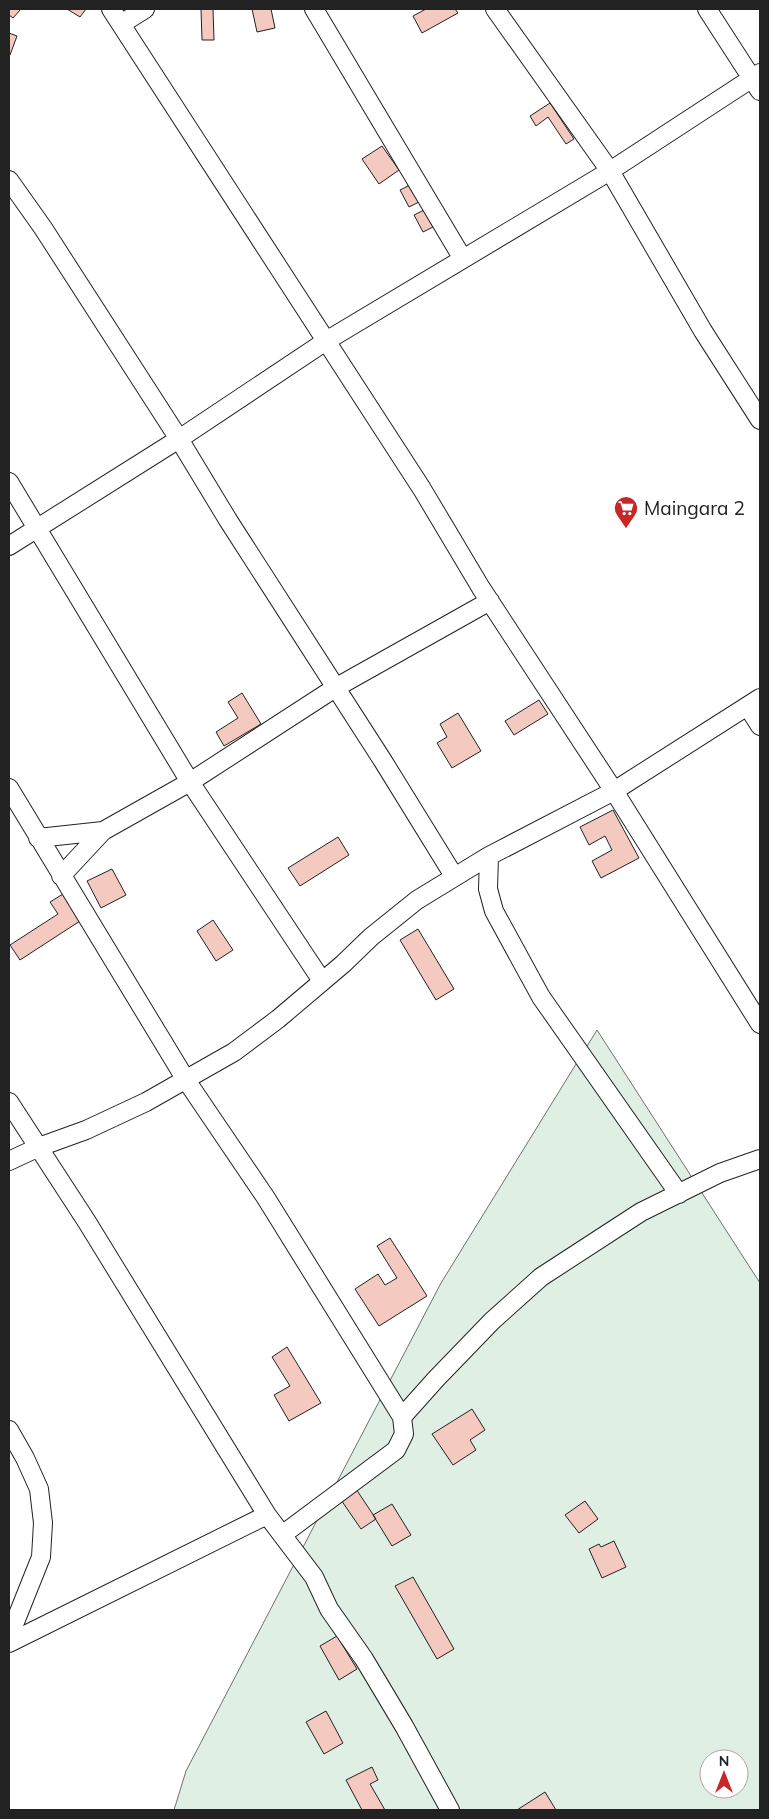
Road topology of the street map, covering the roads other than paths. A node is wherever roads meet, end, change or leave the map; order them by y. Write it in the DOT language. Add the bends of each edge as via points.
graph roads {
  1 [pos="111,9"];
  2 [pos="145,9"];
  3 [pos="314,9"];
  4 [pos="495,9"];
  5 [pos="706,9"];
  6 [pos="121,24"];
  7 [pos="758,81"];
  8 [pos="610,171"];
  9 [pos="9,180"];
  10 [pos="463,259"];
  11 [pos="326,341"];
  12 [pos="760,420"];
  13 [pos="179,439"];
  14 [pos="9,482"];
  15 [pos="37,528"];
  16 [pos="9,546"];
  17 [pos="490,601"];
  18 [pos="334,688"];
  19 [pos="754,703"];
  20 [pos="760,726"];
  21 [pos="190,782"];
  22 [pos="9,788"];
  23 [pos="614,791"];
  24 [pos="103,831"];
  25 [pos="38,838"];
  26 [pos="489,856"];
  27 [pos="61,876"];
  28 [pos="454,876"];
  29 [pos="322,981"];
  30 [pos="760,1024"];
  31 [pos="186,1080"];
  32 [pos="9,1102"];
  33 [pos="38,1147"];
  34 [pos="760,1159"];
  35 [pos="9,1161"];
  36 [pos="679,1194"];
  37 [pos="402,1417"];
  38 [pos="9,1430"];
  39 [pos="267,1515"];
  40 [pos="282,1535"];
  41 [pos="9,1637"];
  42 [pos="9,1643"];
  43 [pos="450,1810"];
  1 -- 6 [label="street"];
  2 -- 6 [label="street"];
  3 -- 10 [label="street"];
  4 -- 8 [label="street"];
  5 -- 7 [label="street"];
  6 -- 11 [label="street"];
  7 -- 8 [label="street"];
  8 -- 10 [label="street"];
  8 -- 12 [label="street" via="703,331"];
  9 -- 13 [label="street"];
  10 -- 11 [label="street"];
  11 -- 13 [label="street"];
  11 -- 17 [label="street"];
  13 -- 15 [label="street"];
  13 -- 18 [label="street"];
  14 -- 15 [label="street"];
  15 -- 16 [label="street"];
  15 -- 21 [label="street"];
  17 -- 18 [label="street"];
  17 -- 23 [label="street"];
  18 -- 21 [label="street"];
  18 -- 28 [label="street"];
  19 -- 20 [label="street"];
  19 -- 23 [label="street"];
  21 -- 24 [label="street"];
  21 -- 29 [label="street"];
  22 -- 25 [label="street"];
  23 -- 26 [label="street"];
  23 -- 30 [label="street"];
  24 -- 25 [label="street"];
  24 -- 27 [label="street"];
  25 -- 27 [label="street"];
  26 -- 28 [label="street"];
  26 -- 36 [label="street" via="488,889 494,911 541,996"];
  27 -- 31 [label="street"];
  28 -- 29 [label="street" via="417,900"];
  29 -- 31 [label="street" via="234,1052"];
  31 -- 33 [label="street" via="86,1130"];
  31 -- 37 [label="street" via="266,1198"];
  32 -- 33 [label="street"];
  33 -- 35 [label="street"];
  33 -- 39 [label="street"];
  34 -- 36 [label="street" via="720,1173"];
  36 -- 37 [label="street" via="641,1212 541,1277 492,1321"];
  37 -- 40 [label="street" via="404,1434 396,1450"];
  38 -- 41 [label="street" via="39,1489 44,1524 41,1556"];
  39 -- 40 [label="street"];
  39 -- 42 [label="street"];
  40 -- 43 [label="street" via="314,1577 329,1609 404,1726"];
}
